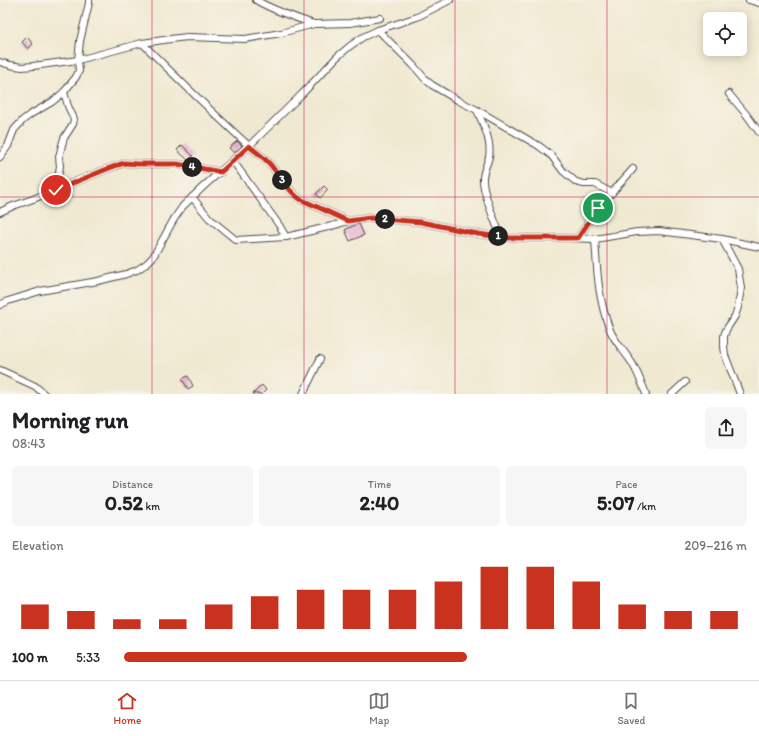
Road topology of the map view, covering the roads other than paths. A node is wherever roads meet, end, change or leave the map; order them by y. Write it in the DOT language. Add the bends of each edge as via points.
graph roads {
  1 [pos="89,0"];
  2 [pos="256,0"];
  3 [pos="450,0"];
  4 [pos="748,0"];
  5 [pos="759,4"];
  6 [pos="380,18"];
  7 [pos="314,24"];
  8 [pos="378,30"];
  9 [pos="142,43"];
  10 [pos="78,60"];
  11 [pos="0,62"];
  12 [pos="64,92"];
  13 [pos="729,94"];
  14 [pos="477,110"];
  15 [pos="759,132"];
  16 [pos="249,146"];
  17 [pos="0,157"];
  18 [pos="233,161"];
  19 [pos="633,169"];
  20 [pos="221,172"];
  21 [pos="56,190"];
  22 [pos="612,193"];
  23 [pos="192,197"];
  24 [pos="0,212"];
  25 [pos="348,221"];
  26 [pos="286,237"];
  27 [pos="501,237"];
  28 [pos="578,238"];
  29 [pos="722,238"];
  30 [pos="595,239"];
  31 [pos="759,247"];
  32 [pos="0,305"];
  33 [pos="320,359"];
  34 [pos="0,370"];
  35 [pos="685,382"];
  36 [pos="44,394"];
  37 [pos="303,394"];
  38 [pos="646,394"];
  39 [pos="672,394"];
  40 [pos="740,394"];
  1 -- 10 [label="street"];
  2 -- 7 [label="street"];
  3 -- 8 [label="street" via="417,17"];
  4 -- 5 [label="street"];
  6 -- 7 [label="street" via="350,23"];
  7 -- 9 [label="street" via="245,39 188,37"];
  8 -- 14 [label="street" via="432,85"];
  8 -- 16 [label="street" via="363,37 337,57"];
  9 -- 10 [label="street"];
  9 -- 16 [label="street"];
  10 -- 11 [label="street" via="22,67"];
  10 -- 12 [label="street" via="79,71"];
  12 -- 17 [label="street" via="23,120 14,130 8,146"];
  12 -- 21 [label="street" via="74,119 62,145"];
  13 -- 15 [label="street"];
  14 -- 22 [label="street" via="540,146 576,182 599,185"];
  14 -- 27 [label="street" via="490,149 483,180 484,192"];
  16 -- 18 [label="street"];
  16 -- 25 [label="street" via="272,166 294,195"];
  18 -- 20 [label="street"];
  18 -- 26 [label="street"];
  19 -- 22 [label="street"];
  20 -- 21 [label="street" via="177,164 125,163"];
  20 -- 23 [label="street"];
  21 -- 24 [label="street"];
  22 -- 28 [label="street" via="598,208"];
  23 -- 26 [label="street" via="209,218 236,240"];
  23 -- 32 [label="street" via="174,218 153,257 138,270 98,281 40,291"];
  25 -- 26 [label="street"];
  25 -- 27 [label="street" via="370,218 421,222"];
  27 -- 28 [label="street"];
  28 -- 30 [label="street"];
  29 -- 30 [label="street" via="646,231"];
  29 -- 31 [label="street"];
  29 -- 40 [label="street" via="738,269 741,288 735,316 724,336 725,355"];
  30 -- 38 [label="street" via="602,306 611,331 632,363"];
  33 -- 37 [label="street"];
  34 -- 36 [label="street" via="35,386"];
  35 -- 39 [label="street"];
}
